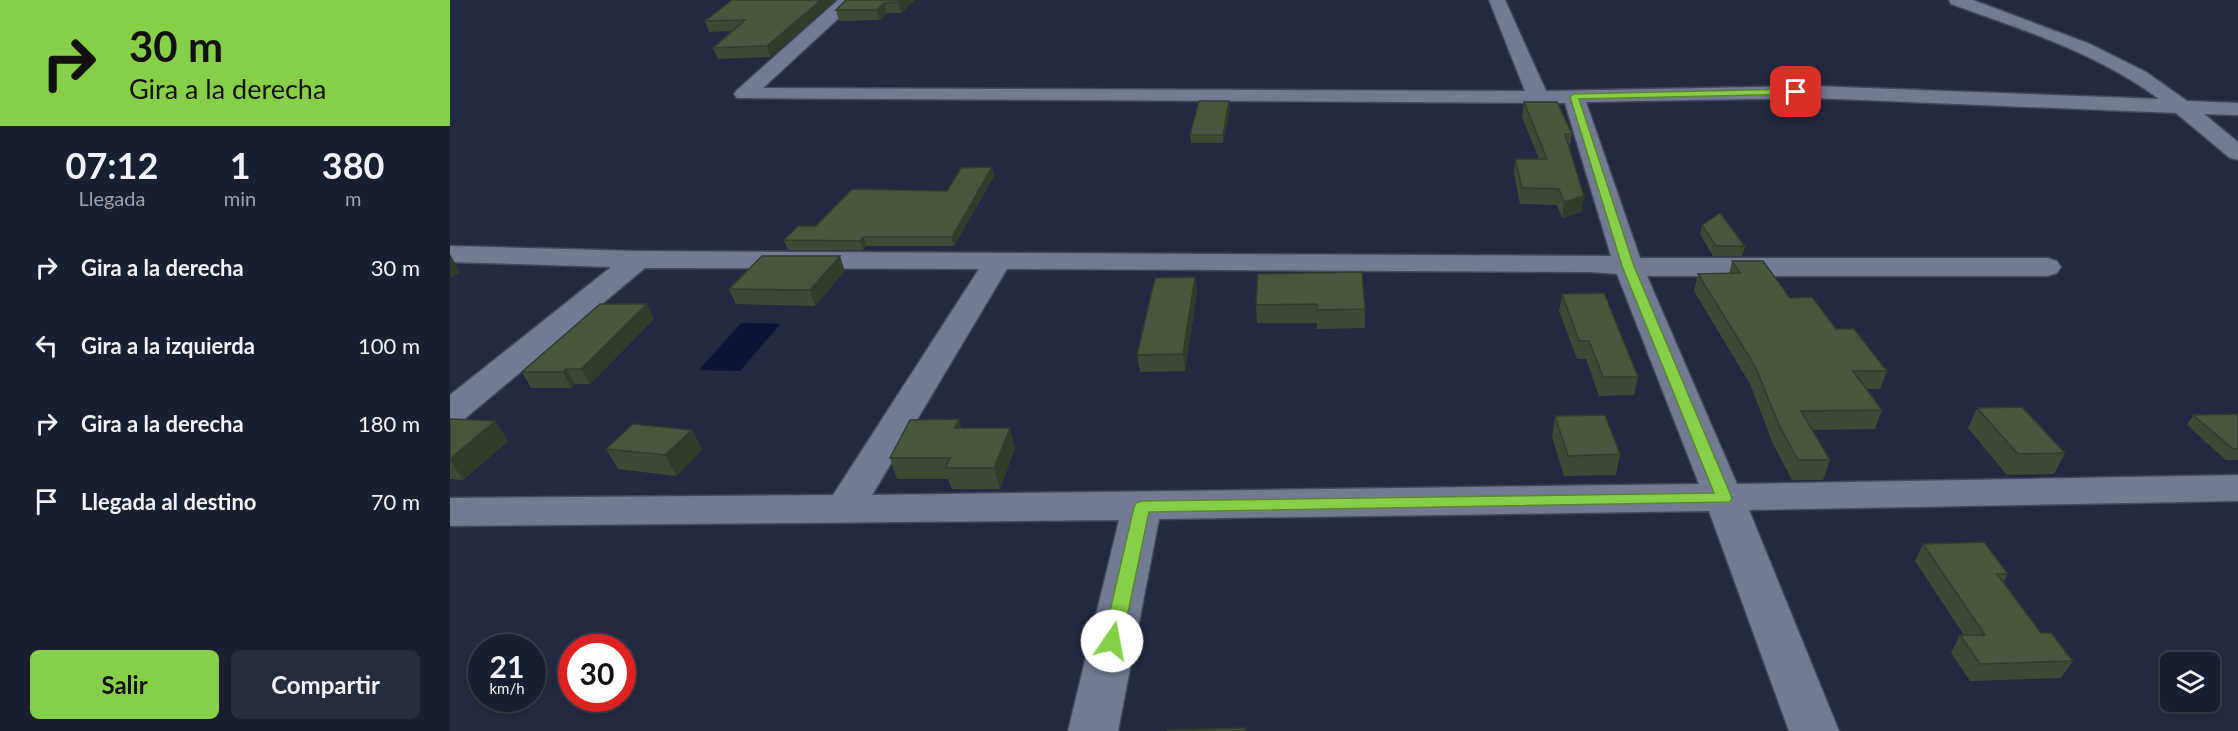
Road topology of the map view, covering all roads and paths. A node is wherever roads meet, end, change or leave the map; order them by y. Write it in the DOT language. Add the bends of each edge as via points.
graph roads {
  1 [pos="846,0"];
  2 [pos="1497,0"];
  3 [pos="1957,0"];
  4 [pos="1538,97"];
  5 [pos="1574,97"];
  6 [pos="2183,106"];
  7 [pos="2238,109"];
  8 [pos="2238,153"];
  9 [pos="450,254"];
  10 [pos="638,259"];
  11 [pos="998,261"];
  12 [pos="1628,266"];
  13 [pos="2047,267"];
  14 [pos="450,413"];
  15 [pos="2238,488"];
  16 [pos="1724,498"];
  17 [pos="1142,507"];
  18 [pos="844,509"];
  19 [pos="450,512"];
  20 [pos="1093,731"];
  21 [pos="1814,731"];
  1 -- 4 [label="street" via="744,94"];
  2 -- 4 [label="street"];
  3 -- 6 [label="street" via="2125,68"];
  4 -- 5 [label="street"];
  5 -- 6 [label="street" via="1813,92"];
  5 -- 12 [label="street"];
  6 -- 7 [label="street"];
  6 -- 8 [label="street"];
  9 -- 10 [label="street"];
  10 -- 11 [label="street"];
  10 -- 14 [label="street"];
  11 -- 12 [label="street"];
  11 -- 18 [label="street"];
  12 -- 13 [label="street"];
  12 -- 16 [label="street"];
  15 -- 16 [label="street"];
  16 -- 17 [label="street"];
  16 -- 21 [label="street"];
  17 -- 18 [label="street"];
  17 -- 20 [label="street"];
  18 -- 19 [label="street"];
}
